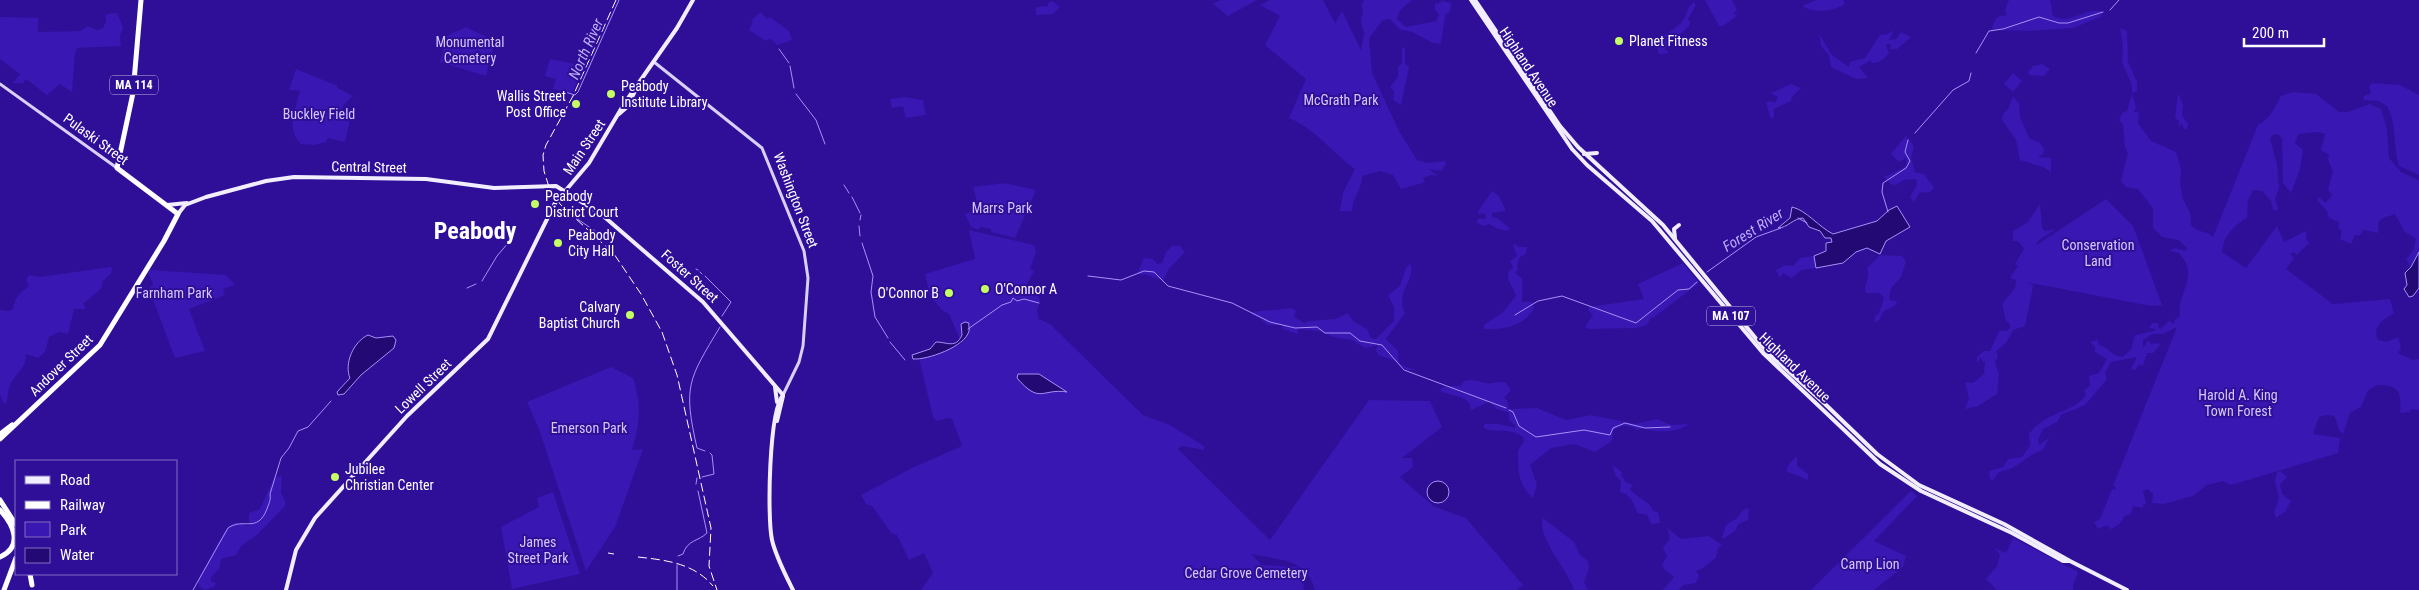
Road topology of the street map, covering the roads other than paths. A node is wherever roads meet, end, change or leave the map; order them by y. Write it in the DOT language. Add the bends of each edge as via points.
graph roads {
  1 [pos="141,0"];
  2 [pos="693,0"];
  3 [pos="1471,0"];
  4 [pos="1476,0"];
  5 [pos="654,62"];
  6 [pos="0,84"];
  7 [pos="1597,153"];
  8 [pos="1584,154"];
  9 [pos="117,168"];
  10 [pos="566,191"];
  11 [pos="189,203"];
  12 [pos="167,205"];
  13 [pos="178,214"];
  14 [pos="1679,225"];
  15 [pos="1675,240"];
  16 [pos="772,383"];
  17 [pos="783,395"];
  18 [pos="777,408"];
  19 [pos="14,424"];
  20 [pos="775,430"];
  21 [pos="0,434"];
  22 [pos="0,439"];
  23 [pos="0,500"];
  24 [pos="0,510"];
  25 [pos="15,524"];
  26 [pos="0,557"];
  27 [pos="15,561"];
  28 [pos="2070,561"];
  29 [pos="15,569"];
  30 [pos="10,575"];
  31 [pos="4,590"];
  32 [pos="286,590"];
  33 [pos="793,590"];
  34 [pos="2127,590"];
  1 -- 9 [label="highway, MA 114" via="133,93"];
  2 -- 5 [label="main road, Main Street"];
  3 -- 28 [label="main road, Highland Avenue / MA 107" via="1572,149 1652,221 1762,353 1865,451 1887,470 1921,491 2012,533 2063,561"];
  4 -- 8 [label="main road, Highland Avenue / MA 107" via="1560,126"];
  5 -- 10 [label="main road, Main Street"];
  5 -- 17 [label="main road, Washington Street" via="762,148 804,251 808,278 803,346"];
  6 -- 9 [label="main road, Pulaski Street"];
  7 -- 8 [label="main road"];
  8 -- 15 [label="main road, Highland Avenue / MA 107" via="1654,216"];
  9 -- 12 [label="highway, Pulaski Street"];
  10 -- 11 [label="main road, Central Street" via="548,185 493,188 426,179 296,177 255,183"];
  10 -- 16 [label="main road, Foster Street" via="610,220 703,302"];
  10 -- 32 [label="main road, Lowell Street" via="555,203 488,338 407,416 315,518 296,550"];
  11 -- 12 [label="main road"];
  11 -- 13 [label="main road, Central Street"];
  12 -- 13 [label="highway, Pulaski Street"];
  13 -- 19 [label="highway, Andover Street" via="98,348"];
  14 -- 15 [label="main road" via="1673,232"];
  15 -- 28 [label="main road, Highland Avenue / MA 107" via="1757,342 1884,461 1919,485 2004,524"];
  16 -- 17 [label="main road, Foster Street"];
  16 -- 18 [label="main road" via="777,393"];
  17 -- 18 [label="main road, Washington Street"];
  17 -- 20 [label="main road, Washington Street"];
  18 -- 20 [label="main road, Washington Street"];
  19 -- 21 [label="highway, Andover Street"];
  19 -- 22 [label="highway, Andover Street"];
  20 -- 33 [label="main road, Washington Street" via="769,489 772,536"];
  23 -- 25 [label="highway"];
  24 -- 26 [label="highway" via="15,536 10,550"];
  27 -- 30 [label="highway"];
  28 -- 34 [label="main road, Highland Avenue / MA 107"];
  29 -- 30 [label="highway"];
  30 -- 31 [label="highway"];
}
